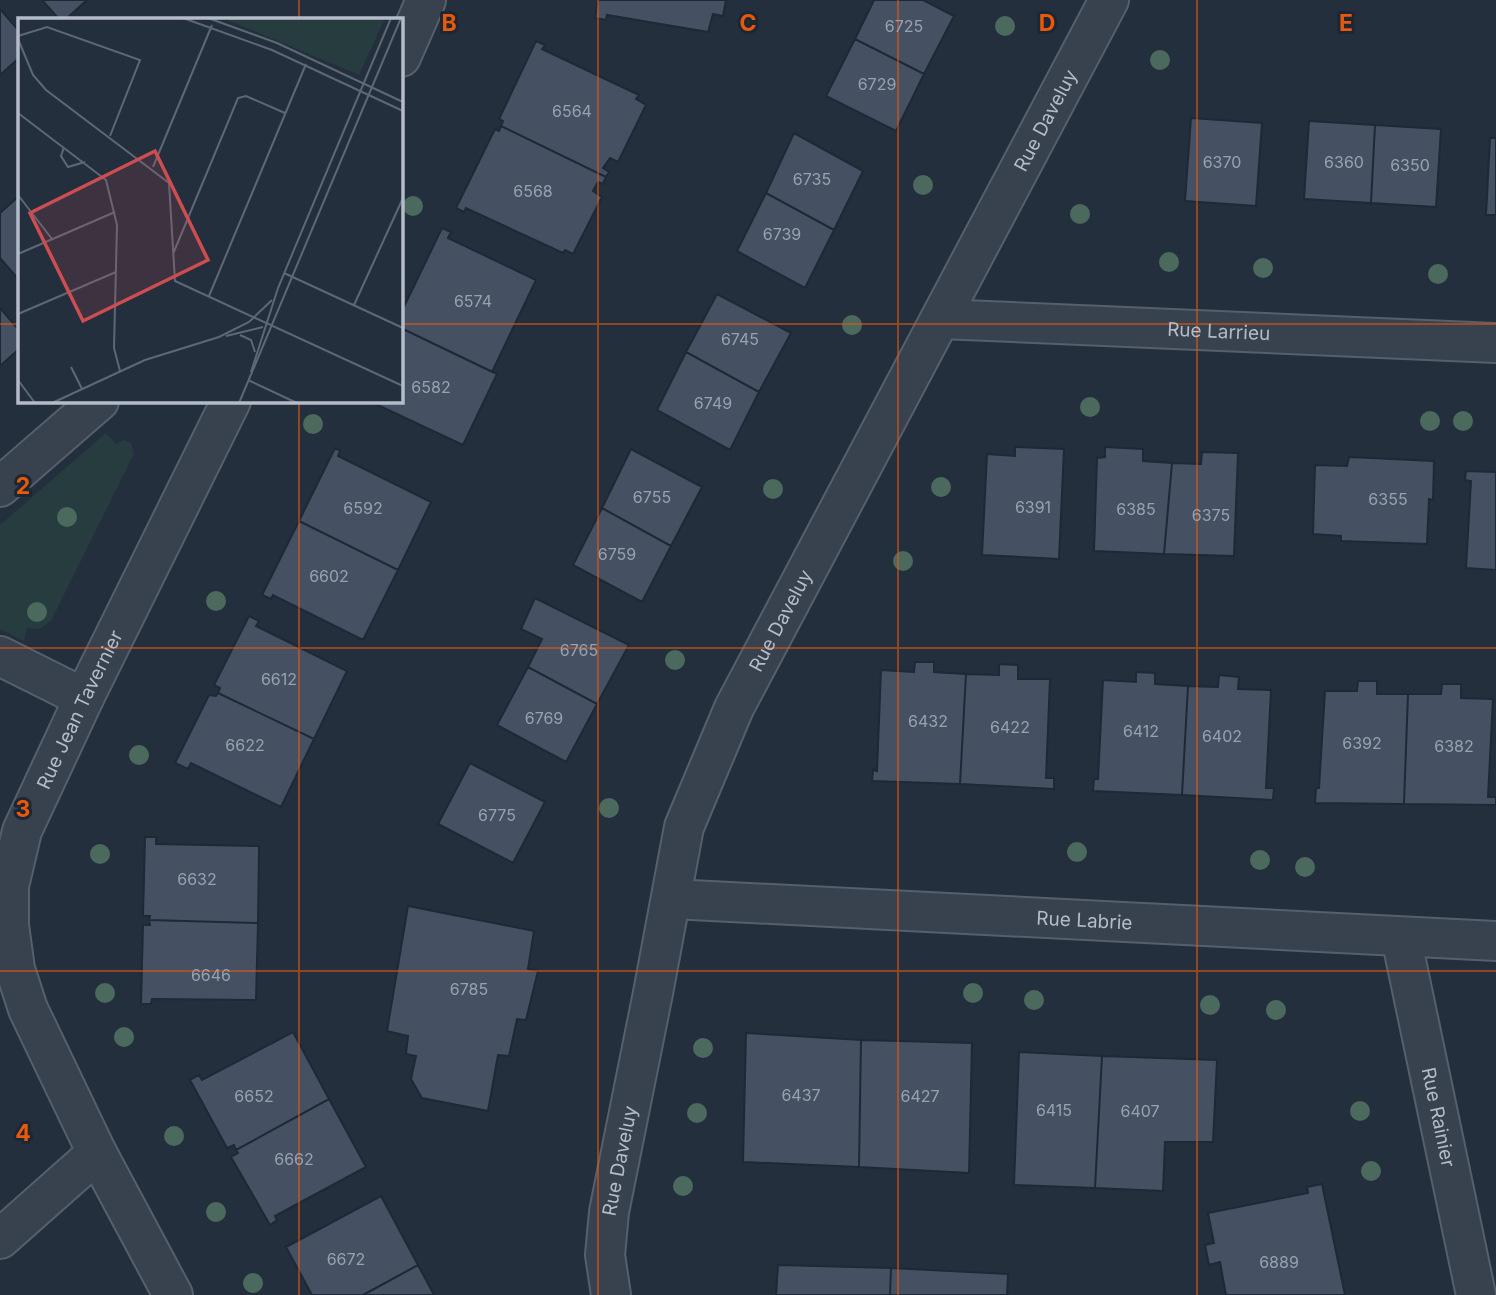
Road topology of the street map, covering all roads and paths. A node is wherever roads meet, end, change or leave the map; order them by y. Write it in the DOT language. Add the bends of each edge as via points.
graph roads {
  1 [pos="426,0"];
  2 [pos="1109,0"];
  3 [pos="402,55"];
  4 [pos="941,319"];
  5 [pos="1496,344"];
  6 [pos="98,402"];
  7 [pos="230,402"];
  8 [pos="0,487"];
  9 [pos="0,656"];
  10 [pos="84,698"];
  11 [pos="671,899"];
  12 [pos="1401,937"];
  13 [pos="1496,941"];
  14 [pos="97,1153"];
  15 [pos="0,1238"];
  16 [pos="173,1295"];
  17 [pos="611,1295"];
  18 [pos="1476,1295"];
  1 -- 3 [label="street"];
  2 -- 4 [label="street, Rue Daveluy"];
  4 -- 5 [label="street, Rue Larrieu"];
  4 -- 11 [label="street, Rue Daveluy" via="734,708 684,827"];
  6 -- 8 [label="street"];
  7 -- 10 [label="street, Rue Jean Tavernier"];
  9 -- 10 [label="street"];
  10 -- 14 [label="street, Rue Jean Tavernier" via="22,831 9,886 9,925 15,969 28,1009"];
  11 -- 12 [label="street, Rue Labrie"];
  11 -- 17 [label="street, Rue Daveluy" via="609,1212 606,1255"];
  12 -- 13 [label="street, Rue Labrie"];
  12 -- 18 [label="street, Rue Rainier"];
  14 -- 15 [label="street"];
  14 -- 16 [label="street, Rue Jean Tavernier"];
}
